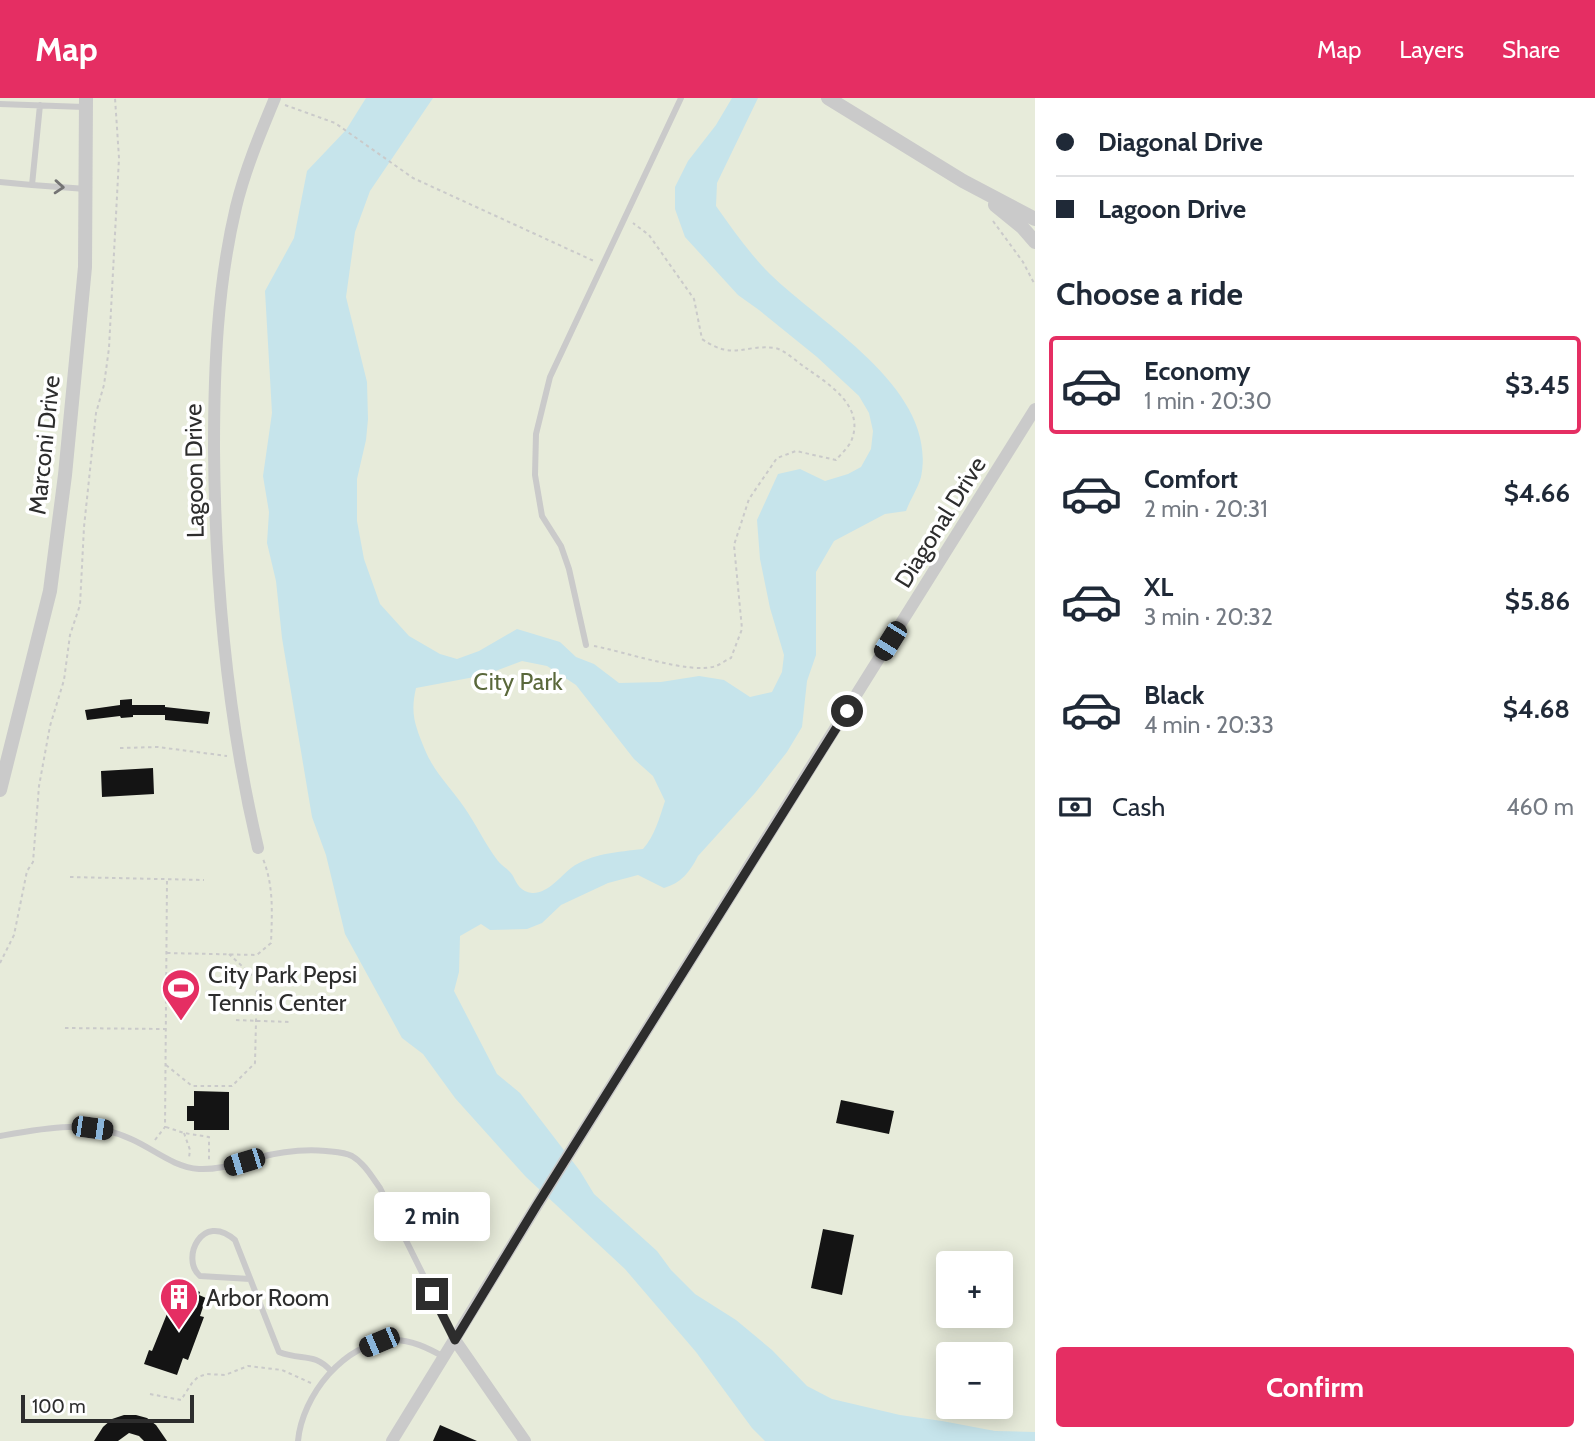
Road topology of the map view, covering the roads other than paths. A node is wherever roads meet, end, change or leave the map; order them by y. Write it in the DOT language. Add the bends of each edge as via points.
graph roads {
  1 [pos="681,98"];
  2 [pos="828,98"];
  3 [pos="274,100"];
  4 [pos="86,102"];
  5 [pos="0,104"];
  6 [pos="40,104"];
  7 [pos="963,181"];
  8 [pos="0,182"];
  9 [pos="32,185"];
  10 [pos="86,189"];
  11 [pos="1035,219"];
  12 [pos="1035,242"];
  13 [pos="1035,409"];
  14 [pos="586,645"];
  15 [pos="0,790"];
  16 [pos="258,848"];
  17 [pos="0,1136"];
  18 [pos="250,1279"];
  19 [pos="455,1340"];
  20 [pos="444,1357"];
  21 [pos="331,1371"];
  22 [pos="298,1441"];
  23 [pos="392,1441"];
  24 [pos="525,1441"];
  1 -- 14 [label="lane" via="550,377 536,434 535,475 542,516 569,569"];
  2 -- 7 [label="street"];
  3 -- 16 [label="street, Lagoon Drive" via="236,206 223,274 214,379 215,533 225,663"];
  4 -- 6 [label="lane"];
  4 -- 10 [label="street, Marconi Drive"];
  5 -- 6 [label="lane"];
  6 -- 9 [label="lane"];
  7 -- 11 [label="street"];
  7 -- 12 [label="street"];
  8 -- 9 [label="lane"];
  9 -- 10 [label="lane, one-way"];
  10 -- 15 [label="street, Marconi Drive" via="85,267 50,591"];
  13 -- 19 [label="street, Diagonal Drive"];
  17 -- 19 [label="lane" via="56,1127 111,1130 162,1156 199,1168 315,1150 353,1157 367,1169 387,1201"];
  18 -- 18 [label="lane" via="235,1240 225,1231 211,1229 200,1235 194,1272"];
  18 -- 21 [label="lane" via="279,1352 323,1361"];
  19 -- 20 [label="street, Diagonal Drive"];
  19 -- 24 [label="street"];
  20 -- 21 [label="lane" via="417,1344 393,1340 361,1350"];
  20 -- 23 [label="street, Diagonal Drive"];
  21 -- 22 [label="lane" via="302,1419"];
}
